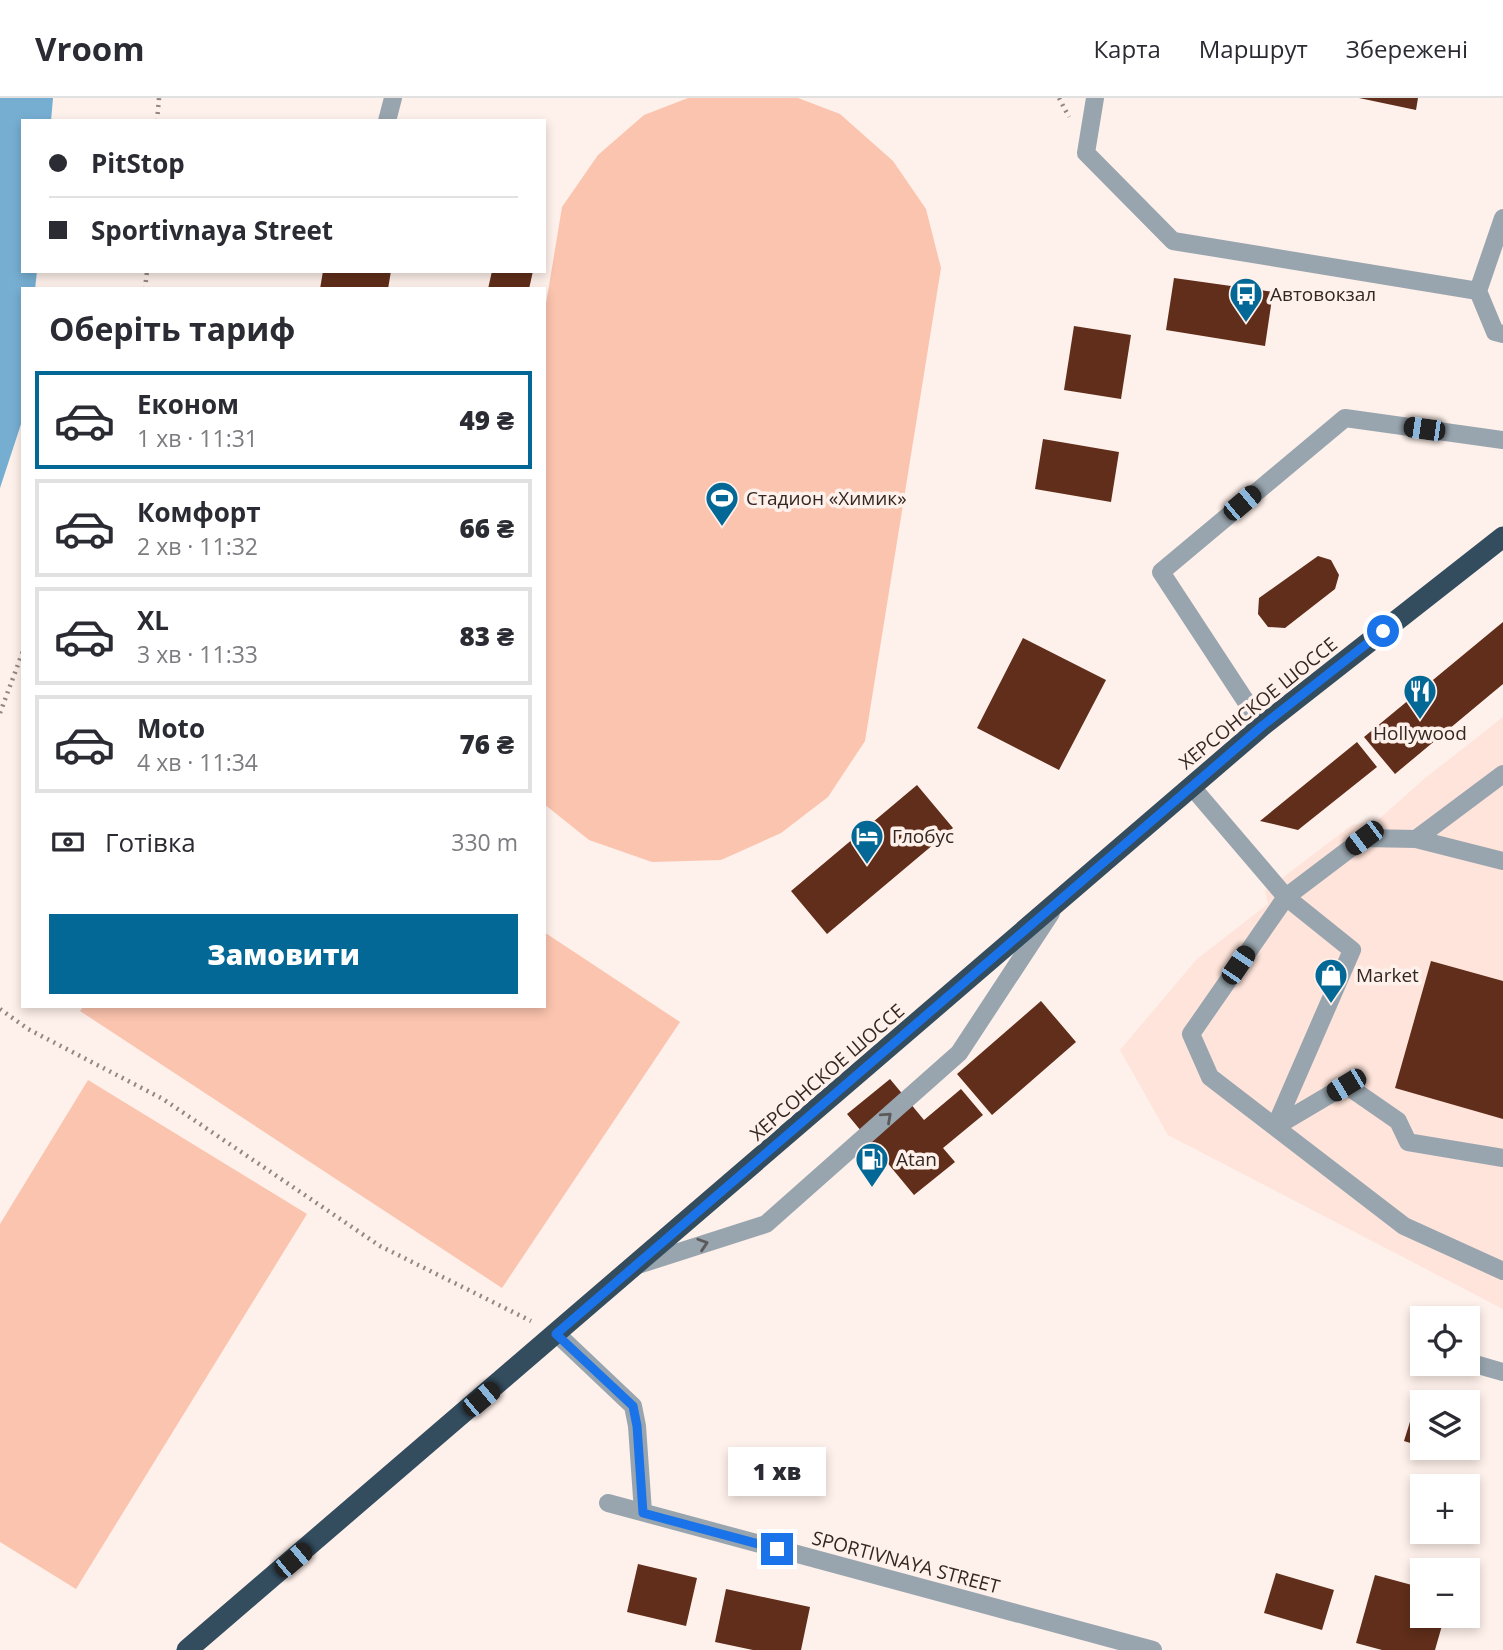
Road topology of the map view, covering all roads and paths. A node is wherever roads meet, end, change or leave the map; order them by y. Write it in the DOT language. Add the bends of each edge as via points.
graph roads {
  1 [pos="159,98"];
  2 [pos="393,98"];
  3 [pos="1095,98"];
  4 [pos="157,119"];
  5 [pos="388,119"];
  6 [pos="1503,218"];
  7 [pos="1478,291"];
  8 [pos="1503,334"];
  9 [pos="1503,440"];
  10 [pos="1503,537"];
  11 [pos="21,656"];
  12 [pos="0,713"];
  13 [pos="1262,726"];
  14 [pos="1503,774"];
  15 [pos="1192,787"];
  16 [pos="1416,839"];
  17 [pos="1503,861"];
  18 [pos="1286,897"];
  19 [pos="1055,907"];
  20 [pos="0,1009"];
  21 [pos="1275,1127"];
  22 [pos="1503,1158"];
  23 [pos="638,1265"];
  24 [pos="1503,1272"];
  25 [pos="556,1334"];
  26 [pos="1480,1366"];
  27 [pos="1503,1373"];
  28 [pos="608,1503"];
  29 [pos="643,1513"];
  30 [pos="187,1650"];
  31 [pos="1153,1650"];
  1 -- 4 [label="path"];
  2 -- 5 [label="street"];
  3 -- 7 [label="street" via="1086,153 1172,241"];
  6 -- 7 [label="street"];
  7 -- 8 [label="street" via="1495,332"];
  9 -- 13 [label="street" via="1345,418 1161,572"];
  10 -- 13 [label="highway, ХЕРСОНСКОЕ ШОССЕ"];
  11 -- 12 [label="path"];
  13 -- 15 [label="highway, ХЕРСОНСКОЕ ШОССЕ"];
  14 -- 16 [label="street"];
  15 -- 18 [label="street"];
  15 -- 19 [label="highway, ХЕРСОНСКОЕ ШОССЕ"];
  16 -- 17 [label="street"];
  16 -- 18 [label="street" via="1364,838"];
  18 -- 21 [label="street" via="1352,950"];
  18 -- 21 [label="street" via="1191,1034 1210,1077"];
  19 -- 23 [label="highway, ХЕРСОНСКОЕ ШОССЕ"];
  23 -- 19 [label="street, one-way" via="766,1224 959,1053"];
  20 -- 25 [label="path" via="28,1029 163,1099 380,1246"];
  21 -- 22 [label="street" via="1346,1085 1398,1121 1408,1142"];
  21 -- 24 [label="street" via="1404,1226"];
  23 -- 25 [label="highway, ХЕРСОНСКОЕ ШОССЕ"];
  25 -- 29 [label="street" via="633,1406"];
  25 -- 30 [label="highway, ХЕРСОНСКОЕ ШОССЕ"];
  26 -- 27 [label="street"];
  28 -- 29 [label="street, SPORTIVNAYA STREET"];
  29 -- 31 [label="street, SPORTIVNAYA STREET"];
}
